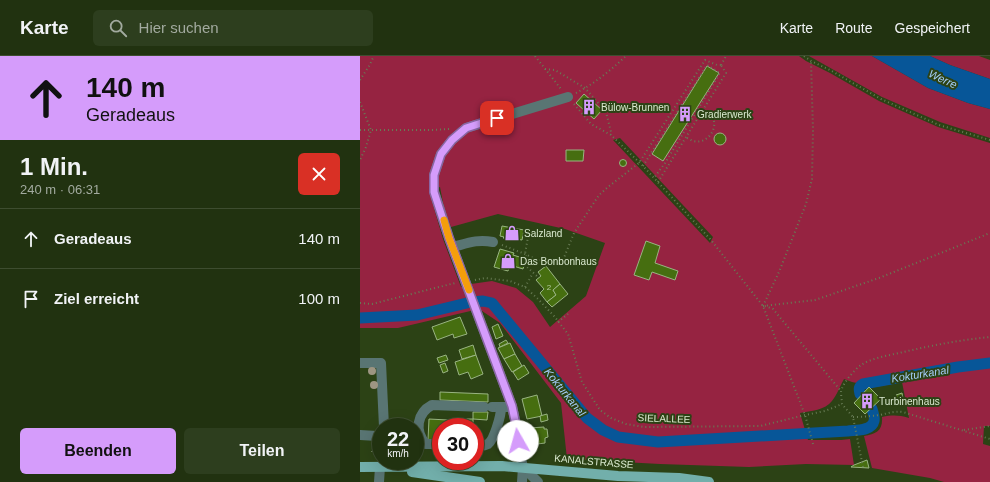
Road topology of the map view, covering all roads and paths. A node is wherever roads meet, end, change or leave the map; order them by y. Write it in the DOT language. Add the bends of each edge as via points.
graph roads {
  1 [pos="374,56"];
  2 [pos="535,56"];
  3 [pos="626,56"];
  4 [pos="726,56"];
  5 [pos="804,56"];
  6 [pos="811,61"];
  7 [pos="717,65"];
  8 [pos="721,65"];
  9 [pos="546,69"];
  10 [pos="715,69"];
  11 [pos="360,80"];
  12 [pos="585,88"];
  13 [pos="568,97"];
  14 [pos="360,102"];
  15 [pos="705,109"];
  16 [pos="466,128"];
  17 [pos="360,130"];
  18 [pos="372,130"];
  19 [pos="611,135"];
  20 [pos="687,138"];
  21 [pos="990,140"];
  22 [pos="360,160"];
  23 [pos="639,163"];
  24 [pos="644,165"];
  25 [pos="654,178"];
  26 [pos="658,183"];
  27 [pos="990,233"];
  28 [pos="523,236"];
  29 [pos="451,242"];
  30 [pos="493,242"];
  31 [pos="525,254"];
  32 [pos="533,273"];
  33 [pos="539,278"];
  34 [pos="467,285"];
  35 [pos="524,287"];
  36 [pos="360,303"];
  37 [pos="763,306"];
  38 [pos="568,314"];
  39 [pos="558,322"];
  40 [pos="990,337"];
  41 [pos="360,363"];
  42 [pos="841,391"];
  43 [pos="842,404"];
  44 [pos="512,406"];
  45 [pos="492,407"];
  46 [pos="805,415"];
  47 [pos="853,417"];
  48 [pos="384,418"];
  49 [pos="990,426"];
  50 [pos="963,430"];
  51 [pos="360,435"];
  52 [pos="372,436"];
  53 [pos="990,439"];
  54 [pos="432,444"];
  55 [pos="813,444"];
  56 [pos="484,446"];
  57 [pos="360,467"];
  58 [pos="372,467"];
  59 [pos="424,467"];
  60 [pos="863,467"];
  61 [pos="523,468"];
  62 [pos="380,470"];
  63 [pos="400,470"];
  64 [pos="379,482"];
  65 [pos="480,482"];
  66 [pos="522,482"];
  67 [pos="538,482"];
  68 [pos="710,482"];
  1 -- 11 [label="path"];
  2 -- 9 [label="path"];
  3 -- 12 [label="path"];
  4 -- 8 [label="path"];
  5 -- 6 [label="path"];
  6 -- 21 [label="path" via="881,99 924,118"];
  6 -- 37 [label="path" via="812,179 806,204"];
  7 -- 8 [label="path"];
  7 -- 10 [label="path"];
  7 -- 23 [label="path" via="705,60"];
  8 -- 15 [label="path" via="726,73"];
  9 -- 12 [label="path" via="555,70"];
  9 -- 13 [label="path"];
  10 -- 24 [label="path" via="707,65"];
  10 -- 25 [label="path" via="720,73"];
  12 -- 19 [label="path" via="606,112"];
  13 -- 16 [label="street"];
  13 -- 19 [label="path" via="591,124"];
  14 -- 18 [label="path"];
  15 -- 20 [label="path"];
  15 -- 20 [label="path" via="713,118 712,134 699,141"];
  16 -- 18 [label="path"];
  16 -- 29 [label="street" via="441,154 434,175 434,192"];
  17 -- 18 [label="path"];
  18 -- 22 [label="path"];
  19 -- 23 [label="path"];
  20 -- 26 [label="path"];
  23 -- 24 [label="path"];
  23 -- 31 [label="path" via="599,195 574,233 561,265"];
  24 -- 25 [label="path"];
  25 -- 26 [label="path"];
  26 -- 37 [label="path" via="711,240"];
  27 -- 37 [label="path" via="879,278 815,300"];
  28 -- 31 [label="path" via="528,237"];
  29 -- 30 [label="street"];
  29 -- 34 [label="street"];
  30 -- 31 [label="path"];
  31 -- 32 [label="path" via="527,267"];
  32 -- 33 [label="path"];
  32 -- 35 [label="path"];
  34 -- 35 [label="path, SIELALLEE" via="485,278 510,281"];
  34 -- 36 [label="path, SIELALLEE" via="372,304"];
  34 -- 44 [label="street"];
  35 -- 39 [label="path, SIELALLEE"];
  37 -- 42 [label="path" via="773,309"];
  37 -- 46 [label="path"];
  38 -- 39 [label="path"];
  39 -- 46 [label="path, SIELALLEE" via="568,334 582,382 600,410 626,424 644,428 760,426"];
  40 -- 42 [label="path" via="931,345 872,360 854,370"];
  41 -- 48 [label="street" via="381,362"];
  42 -- 43 [label="path"];
  43 -- 46 [label="path, SIELALLEE"];
  43 -- 47 [label="path"];
  44 -- 45 [label="street"];
  44 -- 61 [label="street"];
  45 -- 54 [label="street" via="432,405 426,408 418,423 419,430 426,444"];
  45 -- 56 [label="street" via="501,413 492,440"];
  46 -- 55 [label="path"];
  47 -- 50 [label="path" via="903,412"];
  47 -- 60 [label="path"];
  49 -- 50 [label="path"];
  50 -- 53 [label="path"];
  51 -- 52 [label="street"];
  57 -- 58 [label="main road, KANALSTRASSE"];
  59 -- 61 [label="main road, KANALSTRASSE"];
  61 -- 66 [label="street"];
  61 -- 67 [label="street"];
  61 -- 68 [label="main road, KANALSTRASSE"];
  62 -- 64 [label="street"];
  63 -- 65 [label="main road, KANALSTRASSE"];
}
